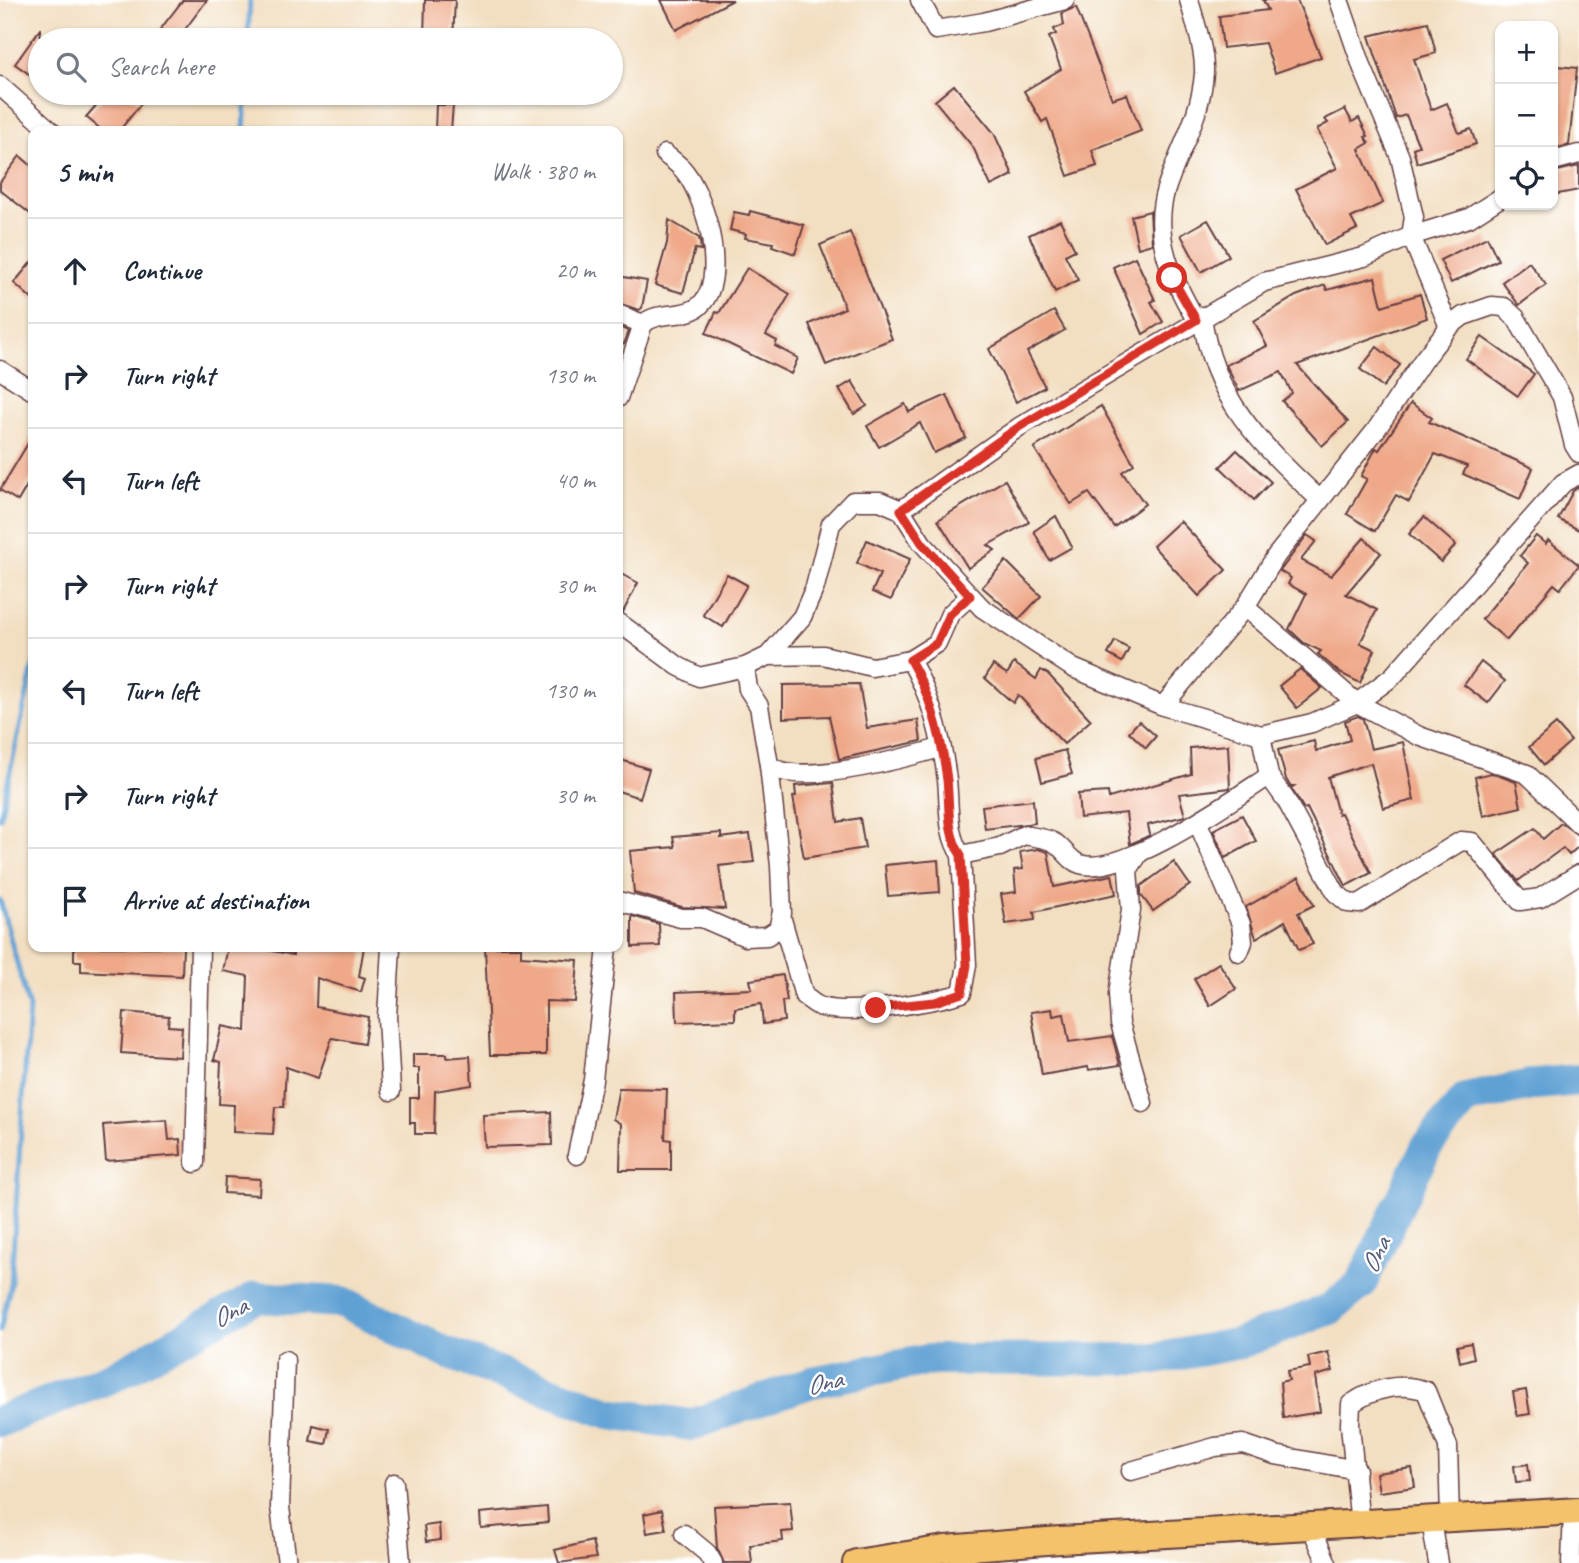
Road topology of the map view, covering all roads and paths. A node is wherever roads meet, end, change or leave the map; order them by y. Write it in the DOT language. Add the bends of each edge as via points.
graph roads {
  1 [pos="920,0"];
  2 [pos="1065,0"];
  3 [pos="1189,0"];
  4 [pos="1339,0"];
  5 [pos="0,86"];
  6 [pos="45,126"];
  7 [pos="665,154"];
  8 [pos="1579,154"];
  9 [pos="1558,160"];
  10 [pos="1495,201"];
  11 [pos="1411,236"];
  12 [pos="623,316"];
  13 [pos="1199,318"];
  14 [pos="643,324"];
  15 [pos="1449,327"];
  16 [pos="0,370"];
  17 [pos="623,383"];
  18 [pos="28,388"];
  19 [pos="1579,453"];
  20 [pos="1579,474"];
  21 [pos="1320,500"];
  22 [pos="901,510"];
  23 [pos="970,596"];
  24 [pos="1245,607"];
  25 [pos="623,626"];
  26 [pos="768,656"];
  27 [pos="910,660"];
  28 [pos="745,667"];
  29 [pos="1357,703"];
  30 [pos="1163,706"];
  31 [pos="1261,735"];
  32 [pos="940,748"];
  33 [pos="769,765"];
  34 [pos="1269,776"];
  35 [pos="1198,823"];
  36 [pos="1579,824"];
  37 [pos="1140,852"];
  38 [pos="961,855"];
  39 [pos="1579,874"];
  40 [pos="623,902"];
  41 [pos="781,916"];
  42 [pos="200,952"];
  43 [pos="390,952"];
  44 [pos="606,952"];
  45 [pos="1240,952"];
  46 [pos="391,1091"];
  47 [pos="1143,1103"];
  48 [pos="577,1156"];
  49 [pos="195,1163"];
  50 [pos="285,1360"];
  51 [pos="1357,1470"];
  52 [pos="1131,1471"];
  53 [pos="394,1483"];
  54 [pos="1576,1511"];
  55 [pos="1440,1520"];
  56 [pos="1360,1525"];
  57 [pos="1311,1527"];
  58 [pos="684,1534"];
  59 [pos="1444,1562"];
  60 [pos="287,1563"];
  61 [pos="401,1563"];
  62 [pos="713,1563"];
  63 [pos="856,1563"];
  64 [pos="1327,1563"];
  65 [pos="1571,1563"];
  1 -- 2 [label="street" via="936,30"];
  3 -- 13 [label="street" via="1204,69 1193,127 1165,191 1161,240 1172,278"];
  4 -- 11 [label="street" via="1400,157 1414,217"];
  5 -- 6 [label="street"];
  7 -- 14 [label="street" via="685,172 706,214 713,255 712,288 699,306"];
  8 -- 9 [label="street"];
  10 -- 11 [label="street" via="1469,218"];
  11 -- 13 [label="street" via="1364,257 1264,282"];
  11 -- 15 [label="street"];
  12 -- 14 [label="street"];
  13 -- 21 [label="street" via="1218,381 1258,441"];
  13 -- 22 [label="street" via="990,445"];
  14 -- 17 [label="street"];
  15 -- 19 [label="street" via="1463,316 1492,306 1504,307 1516,318 1562,397"];
  15 -- 21 [label="street"];
  16 -- 18 [label="street"];
  20 -- 29 [label="street" via="1563,483 1392,677"];
  21 -- 24 [label="street" via="1276,556"];
  22 -- 23 [label="street" via="922,543"];
  22 -- 26 [label="street" via="880,501 853,501 831,524 802,617"];
  23 -- 27 [label="street" via="950,614 937,643"];
  23 -- 30 [label="street" via="1073,668"];
  24 -- 29 [label="street"];
  24 -- 30 [label="street"];
  25 -- 28 [label="street" via="699,677"];
  26 -- 27 [label="street" via="822,655 872,667"];
  26 -- 28 [label="street"];
  27 -- 32 [label="street" via="926,687"];
  28 -- 33 [label="street" via="748,689 759,706"];
  29 -- 31 [label="street" via="1312,723"];
  29 -- 36 [label="street" via="1419,736 1527,774"];
  30 -- 31 [label="street"];
  31 -- 34 [label="street"];
  32 -- 33 [label="street" via="857,769 802,774 778,772"];
  32 -- 38 [label="street" via="951,841"];
  33 -- 41 [label="street"];
  34 -- 35 [label="street"];
  34 -- 39 [label="street" via="1336,892 1348,903 1359,904 1461,841 1472,842 1520,901 1540,898"];
  35 -- 37 [label="street"];
  35 -- 45 [label="street" via="1241,924"];
  37 -- 38 [label="street" via="1092,866 1077,864 1054,842 1024,835 1000,847"];
  37 -- 47 [label="street" via="1128,870 1130,910 1118,994 1120,1023"];
  38 -- 41 [label="street" via="967,965 962,993 935,1002 876,1008 822,1007 804,996"];
  40 -- 41 [label="street" via="681,918 702,918 746,937 767,936 778,929"];
  42 -- 49 [label="street"];
  43 -- 46 [label="street"];
  44 -- 48 [label="street" via="593,1080"];
  50 -- 60 [label="street" via="280,1507"];
  51 -- 52 [label="street" via="1275,1455 1243,1444 1215,1447"];
  51 -- 55 [label="street" via="1351,1404 1364,1395 1407,1384 1426,1391 1448,1446"];
  51 -- 56 [label="street"];
  53 -- 61 [label="street"];
  54 -- 55 [label="highway"];
  54 -- 65 [label="street"];
  55 -- 56 [label="highway"];
  55 -- 59 [label="street"];
  56 -- 57 [label="highway"];
  57 -- 63 [label="highway" via="958,1548"];
  57 -- 64 [label="street"];
  58 -- 62 [label="street" via="708,1553"];
}
